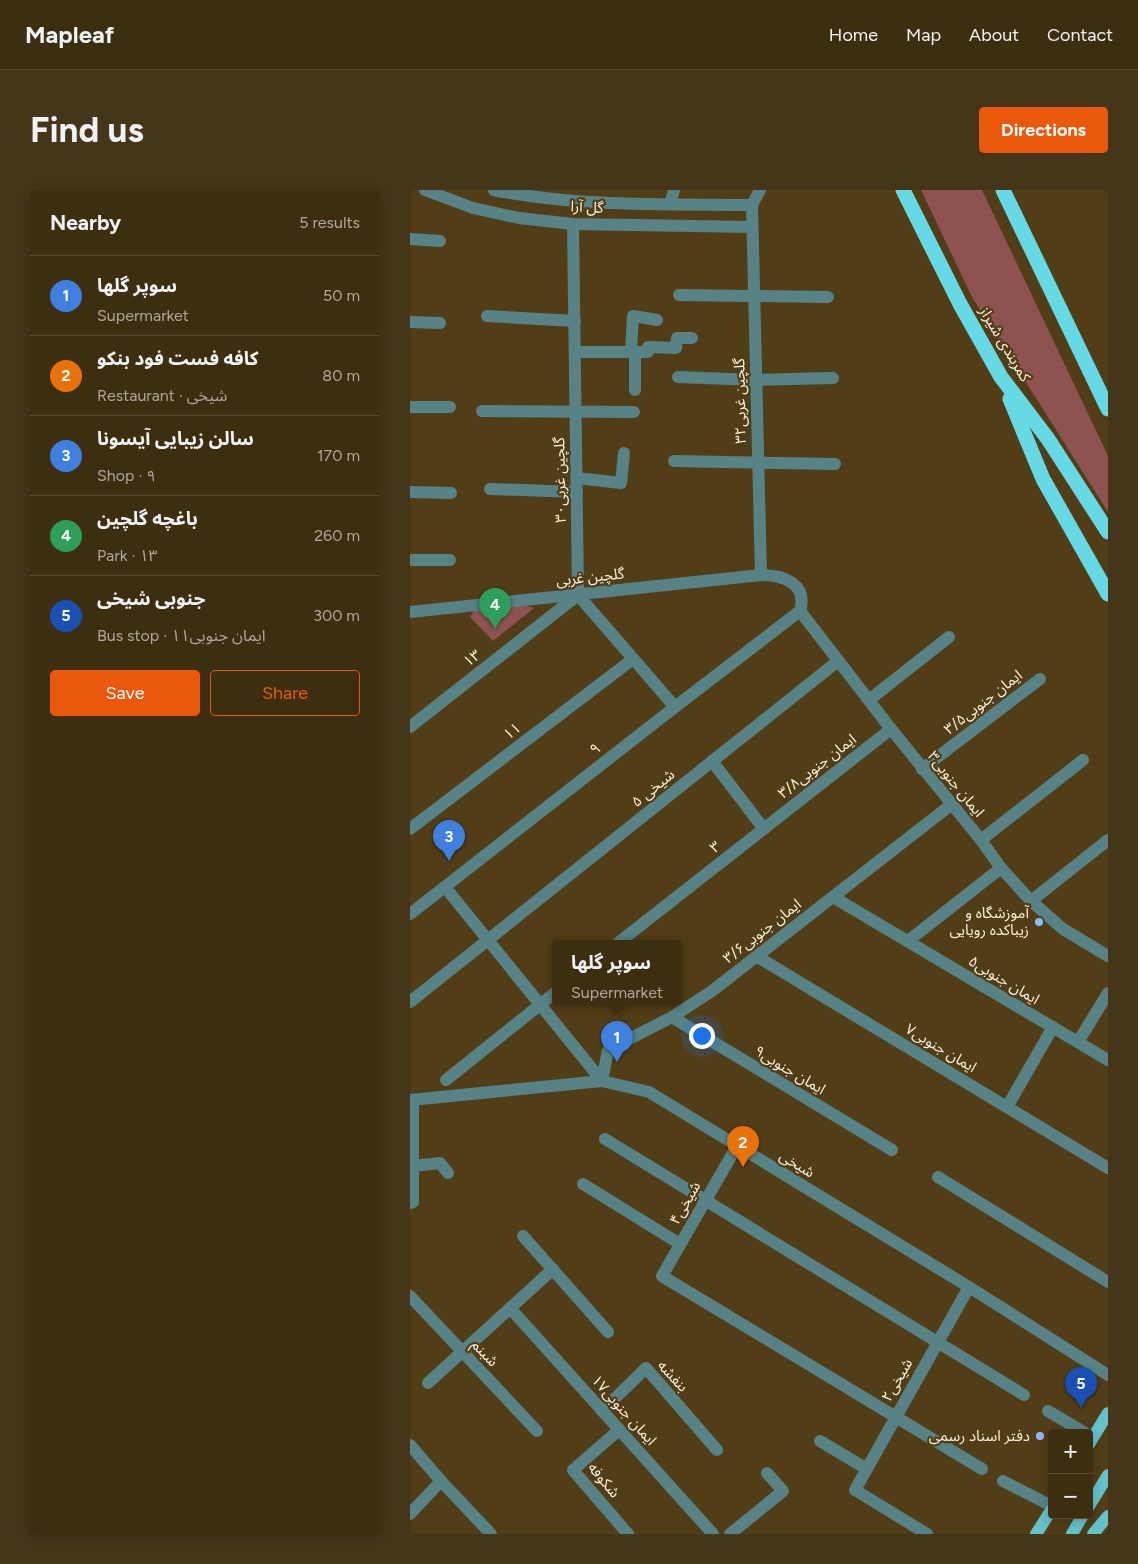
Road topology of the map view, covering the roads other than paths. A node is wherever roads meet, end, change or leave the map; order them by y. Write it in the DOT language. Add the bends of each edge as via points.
graph roads {
  1 [pos="425,190"];
  2 [pos="494,190"];
  3 [pos="674,190"];
  4 [pos="760,190"];
  5 [pos="903,190"];
  6 [pos="1003,190"];
  7 [pos="515,192"];
  8 [pos="560,195"];
  9 [pos="670,204"];
  10 [pos="752,205"];
  11 [pos="573,224"];
  12 [pos="752,227"];
  13 [pos="410,239"];
  14 [pos="440,241"];
  15 [pos="679,295"];
  16 [pos="754,296"];
  17 [pos="828,297"];
  18 [pos="488,316"];
  19 [pos="657,320"];
  20 [pos="575,321"];
  21 [pos="410,322"];
  22 [pos="440,323"];
  23 [pos="692,338"];
  24 [pos="633,352"];
  25 [pos="575,358"];
  26 [pos="678,377"];
  27 [pos="1001,377"];
  28 [pos="833,378"];
  29 [pos="756,380"];
  30 [pos="635,390"];
  31 [pos="450,406"];
  32 [pos="410,407"];
  33 [pos="1108,409"];
  34 [pos="482,411"];
  35 [pos="576,412"];
  36 [pos="634,412"];
  37 [pos="624,454"];
  38 [pos="674,462"];
  39 [pos="758,464"];
  40 [pos="836,464"];
  41 [pos="577,478"];
  42 [pos="490,489"];
  43 [pos="410,492"];
  44 [pos="577,492"];
  45 [pos="451,493"];
  46 [pos="1108,532"];
  47 [pos="410,560"];
  48 [pos="450,560"];
  49 [pos="761,575"];
  50 [pos="1108,594"];
  51 [pos="578,595"];
  52 [pos="800,611"];
  53 [pos="410,612"];
  54 [pos="949,637"];
  55 [pos="633,658"];
  56 [pos="838,661"];
  57 [pos="1040,679"];
  58 [pos="869,700"];
  59 [pos="675,707"];
  60 [pos="410,727"];
  61 [pos="891,730"];
  62 [pos="1083,760"];
  63 [pos="712,761"];
  64 [pos="922,769"];
  65 [pos="952,804"];
  66 [pos="410,828"];
  67 [pos="764,828"];
  68 [pos="981,840"];
  69 [pos="1108,840"];
  70 [pos="1001,868"];
  71 [pos="445,887"];
  72 [pos="833,896"];
  73 [pos="1031,901"];
  74 [pos="410,914"];
  75 [pos="488,940"];
  76 [pos="622,940"];
  77 [pos="908,941"];
  78 [pos="756,956"];
  79 [pos="1108,956"];
  80 [pos="1108,992"];
  81 [pos="552,995"];
  82 [pos="410,1002"];
  83 [pos="539,1005"];
  84 [pos="672,1017"];
  85 [pos="1053,1027"];
  86 [pos="1078,1042"];
  87 [pos="1108,1060"];
  88 [pos="446,1080"];
  89 [pos="602,1081"];
  90 [pos="412,1100"];
  91 [pos="1007,1107"];
  92 [pos="605,1139"];
  93 [pos="737,1146"];
  94 [pos="411,1148"];
  95 [pos="892,1150"];
  96 [pos="413,1166"];
  97 [pos="1108,1168"];
  98 [pos="448,1173"];
  99 [pos="938,1177"];
  100 [pos="582,1184"];
  101 [pos="706,1201"];
  102 [pos="410,1203"];
  103 [pos="523,1236"];
  104 [pos="680,1244"];
  105 [pos="553,1269"];
  106 [pos="1108,1282"];
  107 [pos="969,1287"];
  108 [pos="410,1296"];
  109 [pos="510,1308"];
  110 [pos="608,1332"];
  111 [pos="937,1343"];
  112 [pos="462,1353"];
  113 [pos="1108,1375"];
  114 [pos="428,1383"];
  115 [pos="1024,1395"];
  116 [pos="602,1411"];
  117 [pos="1048,1411"];
  118 [pos="1108,1413"];
  119 [pos="895,1417"];
  120 [pos="1076,1429"];
  121 [pos="619,1430"];
  122 [pos="537,1431"];
  123 [pos="1093,1432"];
  124 [pos="820,1442"];
  125 [pos="410,1444"];
  126 [pos="717,1450"];
  127 [pos="867,1469"];
  128 [pos="982,1469"];
  129 [pos="767,1473"];
  130 [pos="1108,1475"];
  131 [pos="441,1481"];
  132 [pos="1003,1481"];
  133 [pos="1093,1499"];
  134 [pos="1048,1506"];
  135 [pos="410,1514"];
  136 [pos="1048,1514"];
  137 [pos="1108,1516"];
  138 [pos="1081,1519"];
  139 [pos="491,1534"];
  140 [pos="628,1534"];
  141 [pos="713,1534"];
  142 [pos="730,1534"];
  143 [pos="927,1534"];
  144 [pos="1036,1534"];
  145 [pos="1072,1534"];
  146 [pos="1093,1534"];
  1 -- 11 [label="street, گل آرا" via="473,208 519,218"];
  2 -- 7 [label="street, گل آرا"];
  3 -- 9 [label="street"];
  4 -- 10 [label="street"];
  5 -- 27 [label="highway, کمربندی شیراز"];
  6 -- 33 [label="highway"];
  7 -- 8 [label="street, گل آرا"];
  8 -- 9 [label="street, گل آرا"];
  9 -- 10 [label="street, گل آرا"];
  10 -- 12 [label="street, گلچین غربی۳۲"];
  11 -- 12 [label="street, گل آرا"];
  11 -- 20 [label="street, گلچین غربی۳۰"];
  12 -- 16 [label="street, گلچین غربی۳۲"];
  13 -- 14 [label="street"];
  15 -- 16 [label="street"];
  16 -- 17 [label="street"];
  16 -- 29 [label="street, گلچین غربی۳۲"];
  18 -- 20 [label="street"];
  19 -- 24 [label="street" via="633,316"];
  20 -- 25 [label="street, گلچین غربی۳۰"];
  21 -- 22 [label="street"];
  23 -- 24 [label="street" via="677,338 676,348 648,347 648,352"];
  24 -- 25 [label="street"];
  24 -- 30 [label="street"];
  25 -- 35 [label="street, گلچین غربی۳۰"];
  26 -- 29 [label="street"];
  27 -- 46 [label="highway, کمربندی شیراز" via="1048,439"];
  27 -- 50 [label="highway" via="1042,479"];
  28 -- 29 [label="street"];
  29 -- 39 [label="street, گلچین غربی۳۲"];
  31 -- 32 [label="street"];
  34 -- 35 [label="street"];
  35 -- 36 [label="street"];
  35 -- 41 [label="street, گلچین غربی۳۰"];
  37 -- 41 [label="street" via="621,483"];
  38 -- 39 [label="street"];
  39 -- 40 [label="street"];
  39 -- 49 [label="street, گلچین غربی۳۲"];
  41 -- 44 [label="street, گلچین غربی۳۰"];
  42 -- 44 [label="street"];
  43 -- 45 [label="street"];
  44 -- 51 [label="street, گلچین غربی۳۰"];
  47 -- 48 [label="street"];
  49 -- 51 [label="street, گلچین غربی"];
  49 -- 52 [label="street, گلچین غربی" via="774,575 796,585 803,602"];
  51 -- 53 [label="street, گلچین غربی"];
  51 -- 55 [label="street"];
  51 -- 60 [label="street, ۱۳"];
  52 -- 56 [label="street, ایمان جنوبی۳"];
  52 -- 59 [label="street, ۹"];
  54 -- 58 [label="street"];
  55 -- 59 [label="street"];
  55 -- 66 [label="street, ۱۱"];
  56 -- 58 [label="street, ایمان جنوبی۳"];
  56 -- 63 [label="street, شیخی ۵"];
  57 -- 64 [label="street, ایمان جنوبی۳/۵"];
  58 -- 61 [label="street, ایمان جنوبی۳"];
  59 -- 71 [label="street, ۹"];
  61 -- 64 [label="street, ایمان جنوبی۳"];
  61 -- 67 [label="street, ایمان جنوبی۳/۸"];
  62 -- 68 [label="street"];
  63 -- 67 [label="street"];
  63 -- 75 [label="street, شیخی ۵"];
  64 -- 65 [label="street, ایمان جنوبی۳"];
  65 -- 68 [label="street, ایمان جنوبی۳"];
  65 -- 72 [label="street, ایمان جنوبی۳/۶"];
  67 -- 76 [label="street, ۳"];
  68 -- 70 [label="street, ایمان جنوبی۳"];
  69 -- 73 [label="street"];
  70 -- 73 [label="street, ایمان جنوبی۳"];
  70 -- 77 [label="street"];
  71 -- 74 [label="street, ۹"];
  71 -- 75 [label="street"];
  72 -- 77 [label="street, ایمان جنوبی۵"];
  72 -- 78 [label="street, ایمان جنوبی۳/۶"];
  73 -- 79 [label="street, ایمان جنوبی۳" via="1063,928"];
  75 -- 82 [label="street, شیخی ۵"];
  75 -- 83 [label="street"];
  77 -- 85 [label="street, ایمان جنوبی۵"];
  78 -- 84 [label="street, ایمان جنوبی۳/۶"];
  78 -- 91 [label="street, ایمان جنوبی۷"];
  80 -- 86 [label="street"];
  81 -- 83 [label="street"];
  83 -- 88 [label="street"];
  83 -- 89 [label="street"];
  84 -- 89 [label="street, ایمان جنوبی۳/۶" via="608,1050"];
  84 -- 95 [label="street, ایمان جنوبی۹"];
  85 -- 86 [label="street, ایمان جنوبی۵"];
  85 -- 91 [label="street"];
  86 -- 87 [label="street, ایمان جنوبی۵"];
  89 -- 90 [label="street, شیخی"];
  89 -- 93 [label="street, شیخی" via="648,1092"];
  90 -- 94 [label="street"];
  91 -- 97 [label="street, ایمان جنوبی۷"];
  92 -- 101 [label="street"];
  93 -- 101 [label="street, شیخی۴"];
  93 -- 107 [label="street, شیخی"];
  94 -- 96 [label="street"];
  96 -- 98 [label="street" via="440,1164"];
  96 -- 102 [label="street" via="413,1202"];
  99 -- 106 [label="street"];
  100 -- 104 [label="street"];
  101 -- 104 [label="street, شیخی۴"];
  101 -- 111 [label="street"];
  103 -- 105 [label="street"];
  104 -- 119 [label="street, شیخی۴" via="662,1276"];
  105 -- 109 [label="street"];
  105 -- 110 [label="street"];
  107 -- 111 [label="street, شیخی۲"];
  107 -- 113 [label="street, شیخی"];
  108 -- 112 [label="street, شبنم"];
  109 -- 112 [label="street"];
  109 -- 116 [label="street, ایمان جنوبی۱۷"];
  111 -- 115 [label="street"];
  111 -- 119 [label="street, شیخی۲"];
  112 -- 114 [label="street"];
  112 -- 122 [label="street, شبنم"];
  116 -- 121 [label="street, ایمان جنوبی۱۷"];
  116 -- 126 [label="street, بنفشه" via="646,1368"];
  117 -- 120 [label="street"];
  118 -- 123 [label="main road"];
  119 -- 127 [label="street, شیخی۲"];
  119 -- 128 [label="street"];
  121 -- 140 [label="street, شکوفه" via="573,1470"];
  121 -- 141 [label="street, ایمان جنوبی۱۷"];
  124 -- 127 [label="street"];
  125 -- 131 [label="street"];
  127 -- 143 [label="street, شیخی۲" via="855,1490"];
  129 -- 142 [label="street" via="783,1491"];
  130 -- 133 [label="main road"];
  131 -- 135 [label="street"];
  131 -- 139 [label="street"];
  132 -- 134 [label="street"];
  136 -- 144 [label="main road"];
  137 -- 146 [label="main road"];
  138 -- 145 [label="main road"];
}
